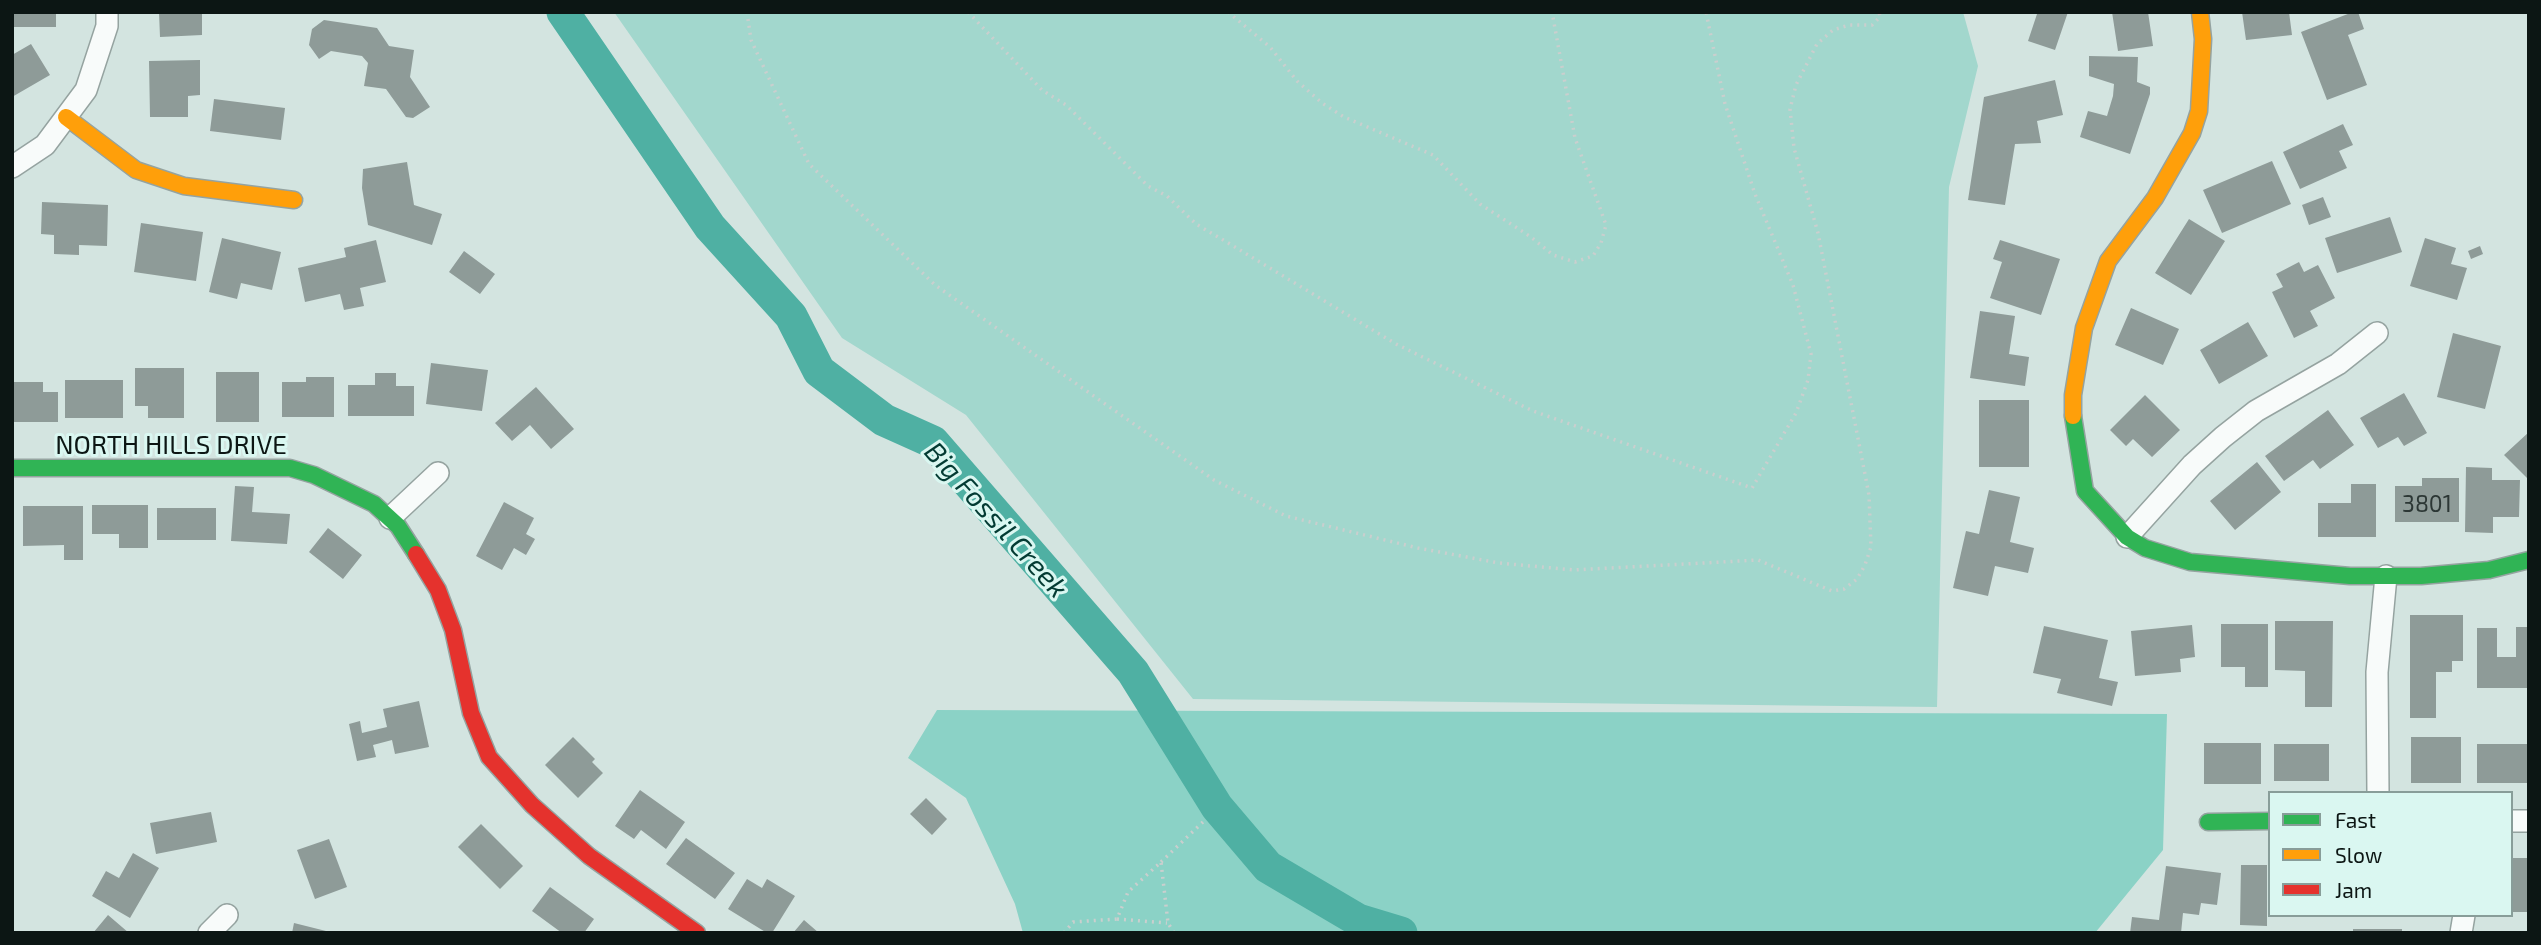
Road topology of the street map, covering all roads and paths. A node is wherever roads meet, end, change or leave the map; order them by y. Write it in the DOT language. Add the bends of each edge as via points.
graph roads {
  1 [pos="107,12"];
  2 [pos="747,12"];
  3 [pos="968,12"];
  4 [pos="1227,12"];
  5 [pos="1552,12"];
  6 [pos="1706,12"];
  7 [pos="1879,12"];
  8 [pos="2200,12"];
  9 [pos="66,117"];
  10 [pos="12,167"];
  11 [pos="294,200"];
  12 [pos="2377,332"];
  13 [pos="12,468"];
  14 [pos="439,473"];
  15 [pos="390,519"];
  16 [pos="2127,537"];
  17 [pos="2529,560"];
  18 [pos="2386,576"];
  19 [pos="2378,791"];
  20 [pos="1205,820"];
  21 [pos="2268,821"];
  22 [pos="2207,822"];
  23 [pos="1161,862"];
  24 [pos="227,915"];
  25 [pos="1117,919"];
  26 [pos="1168,923"];
  27 [pos="209,933"];
  28 [pos="697,933"];
  29 [pos="1064,933"];
  30 [pos="1174,933"];
  1 -- 9 [label="street" via="107,26 86,90"];
  2 -- 7 [label="path" via="751,40 809,164 934,285 1214,480 1286,516 1499,563 1574,570 1758,561 1832,591 1857,579 1864,565 1871,547 1870,495 1818,233 1794,148 1790,110 1796,85 1817,44 1833,30 1872,25 1880,18"];
  3 -- 6 [label="path" via="1032,81 1066,105 1148,186 1167,196 1196,224 1396,344 1533,411 1752,488 1796,413 1811,354 1793,285 1728,114"];
  4 -- 5 [label="path" via="1270,47 1322,103 1433,155 1480,204 1553,255 1575,262 1593,256 1606,225 1575,138"];
  8 -- 16 [label="street" via="2199,111 2192,133 2155,198 2108,261 2077,362 2073,429 2085,491"];
  9 -- 10 [label="street" via="45,145"];
  9 -- 11 [label="street" via="136,170 184,186"];
  12 -- 16 [label="street" via="2338,364 2256,411 2223,436"];
  13 -- 15 [label="street, NORTH HILLS DRIVE" via="290,468 365,499"];
  14 -- 15 [label="street"];
  15 -- 28 [label="street, NORTH HILLS DRIVE" via="439,590 471,713 489,757 532,805 590,856"];
  16 -- 18 [label="street" via="2145,548 2190,562"];
  17 -- 18 [label="street" via="2489,570"];
  18 -- 19 [label="street" via="2377,672"];
  20 -- 23 [label="path"];
  21 -- 22 [label="street"];
  23 -- 25 [label="path" via="1128,892"];
  23 -- 26 [label="path"];
  24 -- 27 [label="street"];
  25 -- 26 [label="path"];
  25 -- 29 [label="path" via="1073,922"];
  26 -- 30 [label="path"];
}
